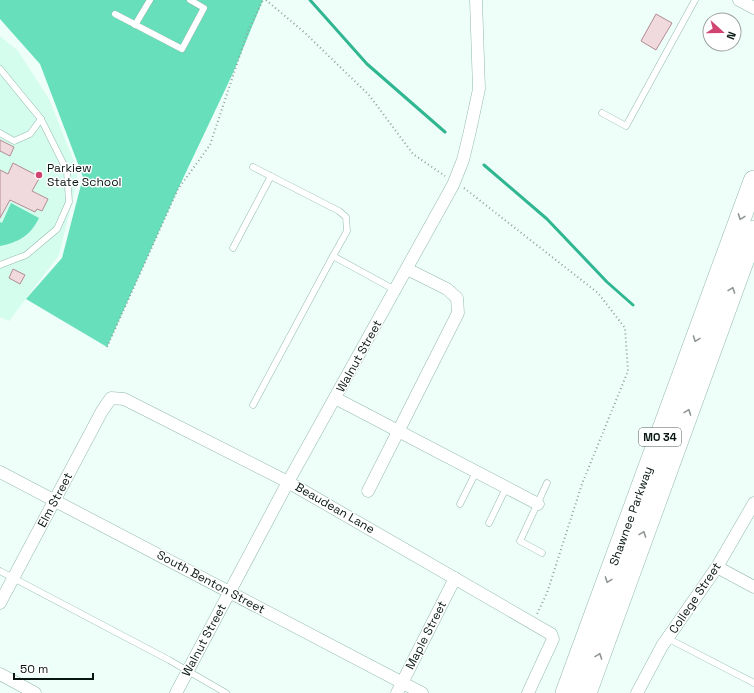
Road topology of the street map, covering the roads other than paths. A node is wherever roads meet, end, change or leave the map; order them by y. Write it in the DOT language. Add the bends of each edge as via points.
graph roads {
  1 [pos="150,0"];
  2 [pos="190,0"];
  3 [pos="476,0"];
  4 [pos="696,0"];
  5 [pos="739,0"];
  6 [pos="754,8"];
  7 [pos="115,14"];
  8 [pos="135,26"];
  9 [pos="0,69"];
  10 [pos="602,113"];
  11 [pos="41,119"];
  12 [pos="0,133"];
  13 [pos="253,167"];
  14 [pos="271,176"];
  15 [pos="754,181"];
  16 [pos="754,231"];
  17 [pos="233,248"];
  18 [pos="333,256"];
  19 [pos="0,265"];
  20 [pos="407,268"];
  21 [pos="395,290"];
  22 [pos="111,398"];
  23 [pos="335,398"];
  24 [pos="253,405"];
  25 [pos="399,432"];
  26 [pos="0,472"];
  27 [pos="476,472"];
  28 [pos="288,482"];
  29 [pos="547,483"];
  30 [pos="506,488"];
  31 [pos="368,491"];
  32 [pos="55,501"];
  33 [pos="754,503"];
  34 [pos="460,504"];
  35 [pos="538,504"];
  36 [pos="489,523"];
  37 [pos="542,552"];
  38 [pos="717,567"];
  39 [pos="0,571"];
  40 [pos="13,578"];
  41 [pos="455,578"];
  42 [pos="754,587"];
  43 [pos="230,592"];
  44 [pos="0,603"];
  45 [pos="667,638"];
  46 [pos="187,671"];
  47 [pos="0,674"];
  48 [pos="754,683"];
  49 [pos="400,688"];
  50 [pos="35,693"];
  51 [pos="176,693"];
  52 [pos="226,693"];
  53 [pos="422,693"];
  54 [pos="528,693"];
  55 [pos="566,693"];
  56 [pos="586,693"];
  57 [pos="636,693"];
  1 -- 8 [label="lane"];
  2 -- 8 [label="lane" via="204,8 182,49"];
  3 -- 20 [label="street, Walnut Street" via="479,89 468,138 454,182"];
  4 -- 10 [label="lane" via="626,126"];
  5 -- 6 [label="street"];
  7 -- 8 [label="lane"];
  9 -- 11 [label="lane"];
  11 -- 12 [label="lane" via="30,134 14,141"];
  11 -- 19 [label="lane" via="67,171 69,202 57,229 26,255"];
  13 -- 14 [label="lane"];
  14 -- 17 [label="lane"];
  14 -- 18 [label="lane" via="346,217 347,231"];
  15 -- 55 [label="highway, Shawnee Parkway / MO 34, one-way"];
  56 -- 16 [label="highway, Shawnee Parkway / MO 34, one-way"];
  18 -- 21 [label="lane"];
  18 -- 24 [label="lane"];
  20 -- 21 [label="street, Walnut Street"];
  20 -- 25 [label="street" via="447,289 457,298 458,312"];
  21 -- 23 [label="street, Walnut Street"];
  22 -- 28 [label="street, Beaudean Lane" via="124,399"];
  22 -- 32 [label="street, Elm Street"];
  23 -- 25 [label="street"];
  23 -- 28 [label="street, Walnut Street"];
  25 -- 27 [label="street"];
  25 -- 31 [label="street"];
  26 -- 32 [label="street, South Benton Street"];
  27 -- 30 [label="street"];
  27 -- 34 [label="lane"];
  28 -- 41 [label="street, Beaudean Lane"];
  28 -- 43 [label="street, Walnut Street"];
  29 -- 35 [label="lane"];
  30 -- 35 [label="street"];
  30 -- 36 [label="lane"];
  32 -- 40 [label="street, Elm Street"];
  32 -- 43 [label="street, South Benton Street"];
  33 -- 38 [label="street, College Street"];
  35 -- 37 [label="lane" via="520,541"];
  38 -- 42 [label="street"];
  38 -- 45 [label="street, College Street"];
  39 -- 40 [label="lane"];
  40 -- 44 [label="street, Elm Street"];
  40 -- 46 [label="lane"];
  41 -- 49 [label="street, Maple Street"];
  41 -- 54 [label="street, Beaudean Lane" via="551,634 554,639"];
  43 -- 46 [label="street, Walnut Street"];
  43 -- 49 [label="street, South Benton Street"];
  45 -- 48 [label="lane"];
  45 -- 57 [label="street, College Street"];
  46 -- 51 [label="street, Walnut Street"];
  46 -- 52 [label="lane"];
  47 -- 50 [label="street"];
  49 -- 53 [label="street, South Benton Street"];
}
